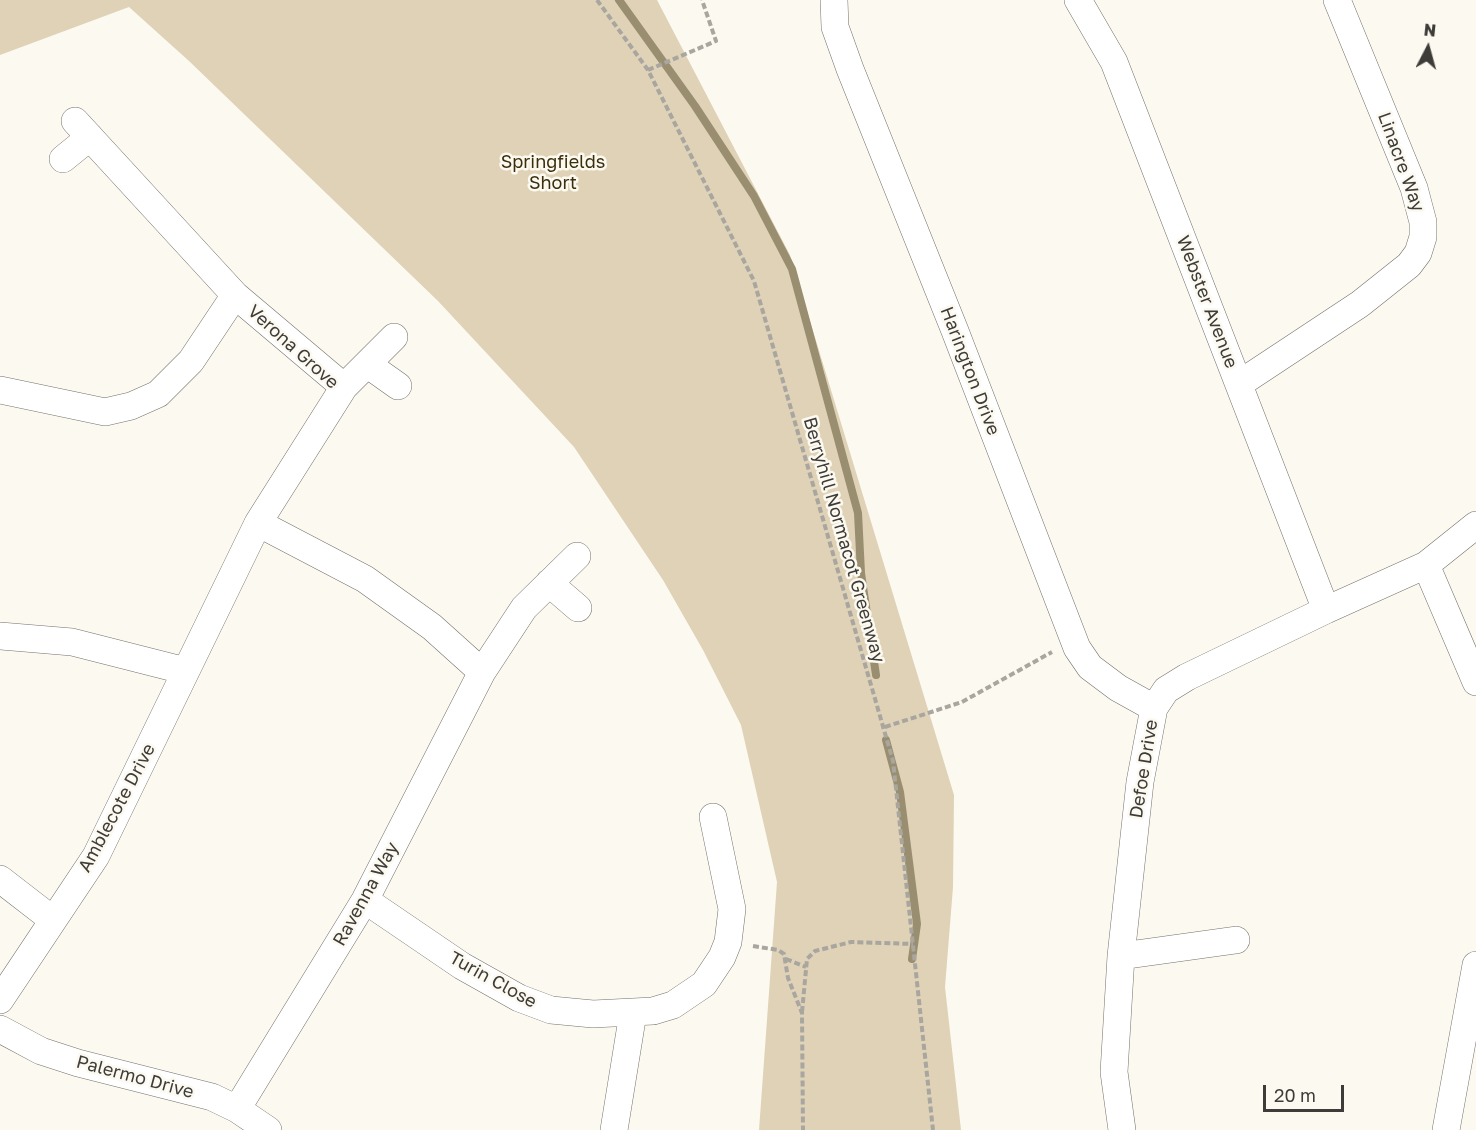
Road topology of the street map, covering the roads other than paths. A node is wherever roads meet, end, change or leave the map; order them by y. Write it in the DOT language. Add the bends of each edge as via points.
graph roads {
  1 [pos="834,0"];
  2 [pos="1078,0"];
  3 [pos="1337,0"];
  4 [pos="63,159"];
  5 [pos="235,295"];
  6 [pos="394,337"];
  7 [pos="367,364"];
  8 [pos="1239,384"];
  9 [pos="344,387"];
  10 [pos="398,387"];
  11 [pos="0,390"];
  12 [pos="258,523"];
  13 [pos="1476,525"];
  14 [pos="578,556"];
  15 [pos="1426,565"];
  16 [pos="549,583"];
  17 [pos="578,608"];
  18 [pos="1326,610"];
  19 [pos="0,636"];
  20 [pos="186,671"];
  21 [pos="482,672"];
  22 [pos="1476,682"];
  23 [pos="1154,708"];
  24 [pos="713,817"];
  25 [pos="0,879"];
  26 [pos="365,900"];
  27 [pos="53,920"];
  28 [pos="1236,940"];
  29 [pos="1121,956"];
  30 [pos="1476,965"];
  31 [pos="0,1000"];
  32 [pos="633,1013"];
  33 [pos="0,1029"];
  34 [pos="237,1109"];
  35 [pos="268,1130"];
  36 [pos="614,1130"];
  37 [pos="1122,1130"];
  38 [pos="1446,1130"];
  1 -- 23 [label="street, Harington Drive" via="836,27 849,69 1073,640 1090,668"];
  2 -- 8 [label="street, Webster Avenue" via="1114,62"];
  3 -- 8 [label="street, Linacre Way" via="1414,188 1423,237 1409,265 1360,304"];
  4 -- 5 [label="street, Verona Grove" via="82,129"];
  5 -- 9 [label="street, Verona Grove"];
  5 -- 11 [label="street" via="191,361 158,394 131,406 105,411"];
  6 -- 7 [label="street"];
  7 -- 9 [label="street"];
  7 -- 10 [label="street"];
  8 -- 18 [label="street, Webster Avenue"];
  9 -- 12 [label="street, Verona Grove"];
  12 -- 20 [label="street, Verona Grove"];
  12 -- 21 [label="street" via="366,579 432,627"];
  13 -- 15 [label="street, Defoe Drive"];
  14 -- 16 [label="street, Ravenna Way"];
  15 -- 18 [label="street, Defoe Drive"];
  15 -- 22 [label="street"];
  16 -- 17 [label="street"];
  16 -- 21 [label="street, Ravenna Way" via="524,608"];
  18 -- 23 [label="street, Defoe Drive" via="1187,677 1166,690"];
  19 -- 20 [label="street" via="72,642"];
  20 -- 27 [label="street, Amblecote Drive" via="96,856"];
  21 -- 26 [label="street, Ravenna Way"];
  23 -- 29 [label="street, Defoe Drive" via="1140,782"];
  24 -- 32 [label="street, Turin Close" via="732,909 728,942 714,971 691,995 663,1008"];
  25 -- 27 [label="street"];
  26 -- 32 [label="street, Turin Close" via="462,966 519,998 551,1010"];
  26 -- 34 [label="street, Ravenna Way"];
  27 -- 31 [label="street, Amblecote Drive"];
  28 -- 29 [label="street"];
  29 -- 37 [label="street, Defoe Drive" via="1114,1072"];
  30 -- 38 [label="street"];
  32 -- 36 [label="street"];
  33 -- 34 [label="street, Palermo Drive" via="41,1051 212,1097"];
  34 -- 35 [label="street, Palermo Drive"];
}
